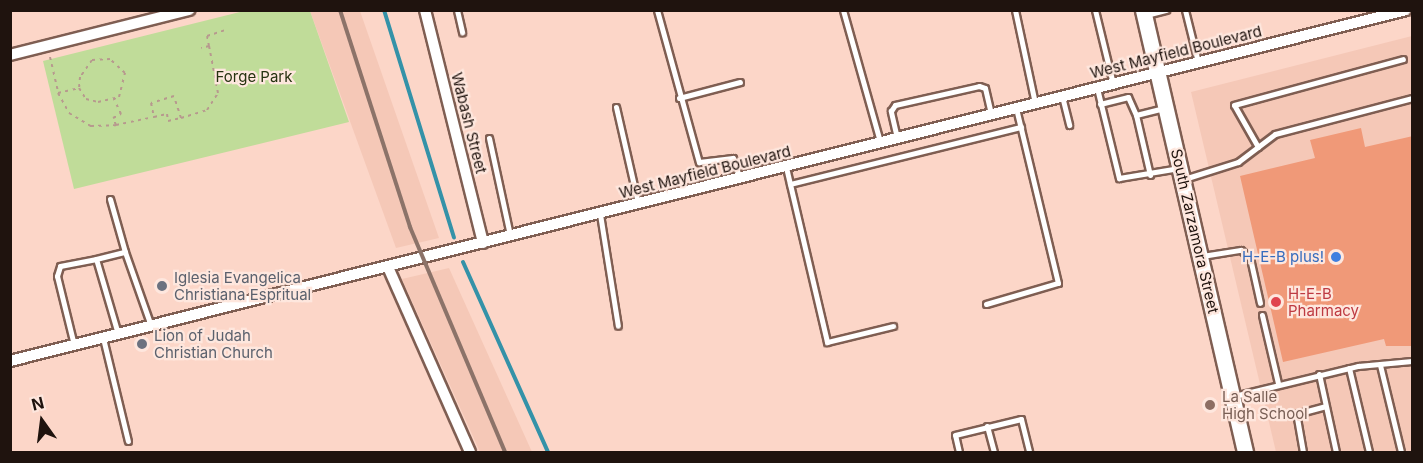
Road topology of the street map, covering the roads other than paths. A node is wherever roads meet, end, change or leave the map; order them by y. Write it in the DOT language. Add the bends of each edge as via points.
graph roads {
  1 [pos="425,10"];
  2 [pos="457,10"];
  3 [pos="657,10"];
  4 [pos="843,10"];
  5 [pos="1015,10"];
  6 [pos="1095,10"];
  7 [pos="1166,10"];
  8 [pos="1185,10"];
  9 [pos="1406,10"];
  10 [pos="186,11"];
  11 [pos="1143,13"];
  12 [pos="462,32"];
  13 [pos="10,55"];
  14 [pos="1403,59"];
  15 [pos="1198,62"];
  16 [pos="1158,72"];
  17 [pos="740,82"];
  18 [pos="1113,84"];
  19 [pos="1096,88"];
  20 [pos="1062,96"];
  21 [pos="679,98"];
  22 [pos="1413,98"];
  23 [pos="1035,104"];
  24 [pos="1101,104"];
  25 [pos="616,107"];
  26 [pos="1016,108"];
  27 [pos="1166,108"];
  28 [pos="991,115"];
  29 [pos="1136,115"];
  30 [pos="1069,125"];
  31 [pos="1020,127"];
  32 [pos="489,138"];
  33 [pos="897,138"];
  34 [pos="880,143"];
  35 [pos="1258,147"];
  36 [pos="786,167"];
  37 [pos="1181,173"];
  38 [pos="1150,174"];
  39 [pos="740,178"];
  40 [pos="790,183"];
  41 [pos="110,199"];
  42 [pos="639,204"];
  43 [pos="600,214"];
  44 [pos="510,237"];
  45 [pos="483,243"];
  46 [pos="124,252"];
  47 [pos="1200,256"];
  48 [pos="96,259"];
  49 [pos="388,267"];
  50 [pos="1260,303"];
  51 [pos="986,304"];
  52 [pos="1262,315"];
  53 [pos="151,326"];
  54 [pos="618,326"];
  55 [pos="893,326"];
  56 [pos="117,334"];
  57 [pos="103,338"];
  58 [pos="74,345"];
  59 [pos="10,361"];
  60 [pos="1412,361"];
  61 [pos="1380,364"];
  62 [pos="1349,368"];
  63 [pos="1318,374"];
  64 [pos="1278,383"];
  65 [pos="1232,396"];
  66 [pos="1325,406"];
  67 [pos="987,426"];
  68 [pos="128,441"];
  69 [pos="470,453"];
  70 [pos="959,453"];
  71 [pos="994,453"];
  72 [pos="1029,453"];
  73 [pos="1245,453"];
  74 [pos="1303,453"];
  75 [pos="1336,453"];
  76 [pos="1369,453"];
  77 [pos="1401,453"];
  1 -- 45 [label="street, Wabash Street"];
  2 -- 12 [label="lane"];
  3 -- 21 [label="lane"];
  4 -- 34 [label="lane"];
  5 -- 23 [label="lane"];
  6 -- 18 [label="lane"];
  7 -- 11 [label="lane"];
  8 -- 15 [label="lane"];
  9 -- 15 [label="street, West Mayfield Boulevard"];
  10 -- 13 [label="street"];
  11 -- 16 [label="main road, South Zarzamora Street"];
  14 -- 35 [label="lane" via="1234,105"];
  15 -- 16 [label="street, West Mayfield Boulevard"];
  16 -- 18 [label="street, West Mayfield Boulevard"];
  16 -- 27 [label="main road, South Zarzamora Street"];
  17 -- 21 [label="lane"];
  18 -- 19 [label="street, West Mayfield Boulevard"];
  19 -- 20 [label="street, West Mayfield Boulevard"];
  19 -- 24 [label="lane"];
  20 -- 23 [label="street, West Mayfield Boulevard"];
  20 -- 30 [label="lane"];
  21 -- 39 [label="lane" via="699,162 733,158"];
  22 -- 35 [label="lane" via="1275,134"];
  23 -- 26 [label="street, West Mayfield Boulevard"];
  24 -- 29 [label="lane" via="1128,97"];
  24 -- 38 [label="lane" via="1119,178"];
  25 -- 42 [label="lane"];
  26 -- 28 [label="street, West Mayfield Boulevard"];
  26 -- 31 [label="lane"];
  27 -- 29 [label="lane"];
  27 -- 37 [label="main road, South Zarzamora Street"];
  28 -- 33 [label="street, West Mayfield Boulevard"];
  28 -- 33 [label="lane" via="985,88 979,86 895,105 891,111"];
  29 -- 38 [label="lane"];
  31 -- 40 [label="lane"];
  31 -- 51 [label="lane" via="1058,283"];
  32 -- 44 [label="lane"];
  33 -- 34 [label="street, West Mayfield Boulevard"];
  34 -- 36 [label="street, West Mayfield Boulevard"];
  35 -- 37 [label="lane" via="1238,162"];
  36 -- 39 [label="street, West Mayfield Boulevard"];
  36 -- 40 [label="lane"];
  37 -- 38 [label="lane"];
  37 -- 47 [label="main road, South Zarzamora Street"];
  39 -- 42 [label="street, West Mayfield Boulevard"];
  40 -- 55 [label="lane" via="827,342"];
  41 -- 46 [label="lane"];
  42 -- 43 [label="street, West Mayfield Boulevard"];
  43 -- 44 [label="street, West Mayfield Boulevard"];
  43 -- 54 [label="lane"];
  44 -- 45 [label="street, West Mayfield Boulevard"];
  45 -- 49 [label="street, West Mayfield Boulevard"];
  46 -- 48 [label="lane"];
  46 -- 53 [label="lane"];
  47 -- 50 [label="lane" via="1241,250 1250,258"];
  47 -- 65 [label="main road, South Zarzamora Street"];
  48 -- 56 [label="lane"];
  48 -- 58 [label="lane" via="60,266 57,276"];
  49 -- 53 [label="street, West Mayfield Boulevard"];
  49 -- 69 [label="street"];
  52 -- 64 [label="lane"];
  53 -- 56 [label="street, West Mayfield Boulevard"];
  56 -- 57 [label="street, West Mayfield Boulevard"];
  57 -- 58 [label="street, West Mayfield Boulevard"];
  57 -- 68 [label="lane"];
  58 -- 59 [label="street, West Mayfield Boulevard"];
  60 -- 61 [label="lane"];
  61 -- 62 [label="lane"];
  61 -- 77 [label="lane"];
  62 -- 63 [label="lane"];
  62 -- 76 [label="lane"];
  63 -- 64 [label="lane"];
  63 -- 66 [label="lane"];
  64 -- 65 [label="lane"];
  65 -- 73 [label="main road, South Zarzamora Street"];
  66 -- 74 [label="lane" via="1296,414"];
  66 -- 75 [label="lane"];
  67 -- 70 [label="lane" via="955,435"];
  67 -- 71 [label="lane"];
  67 -- 72 [label="lane" via="1021,418"];
}
